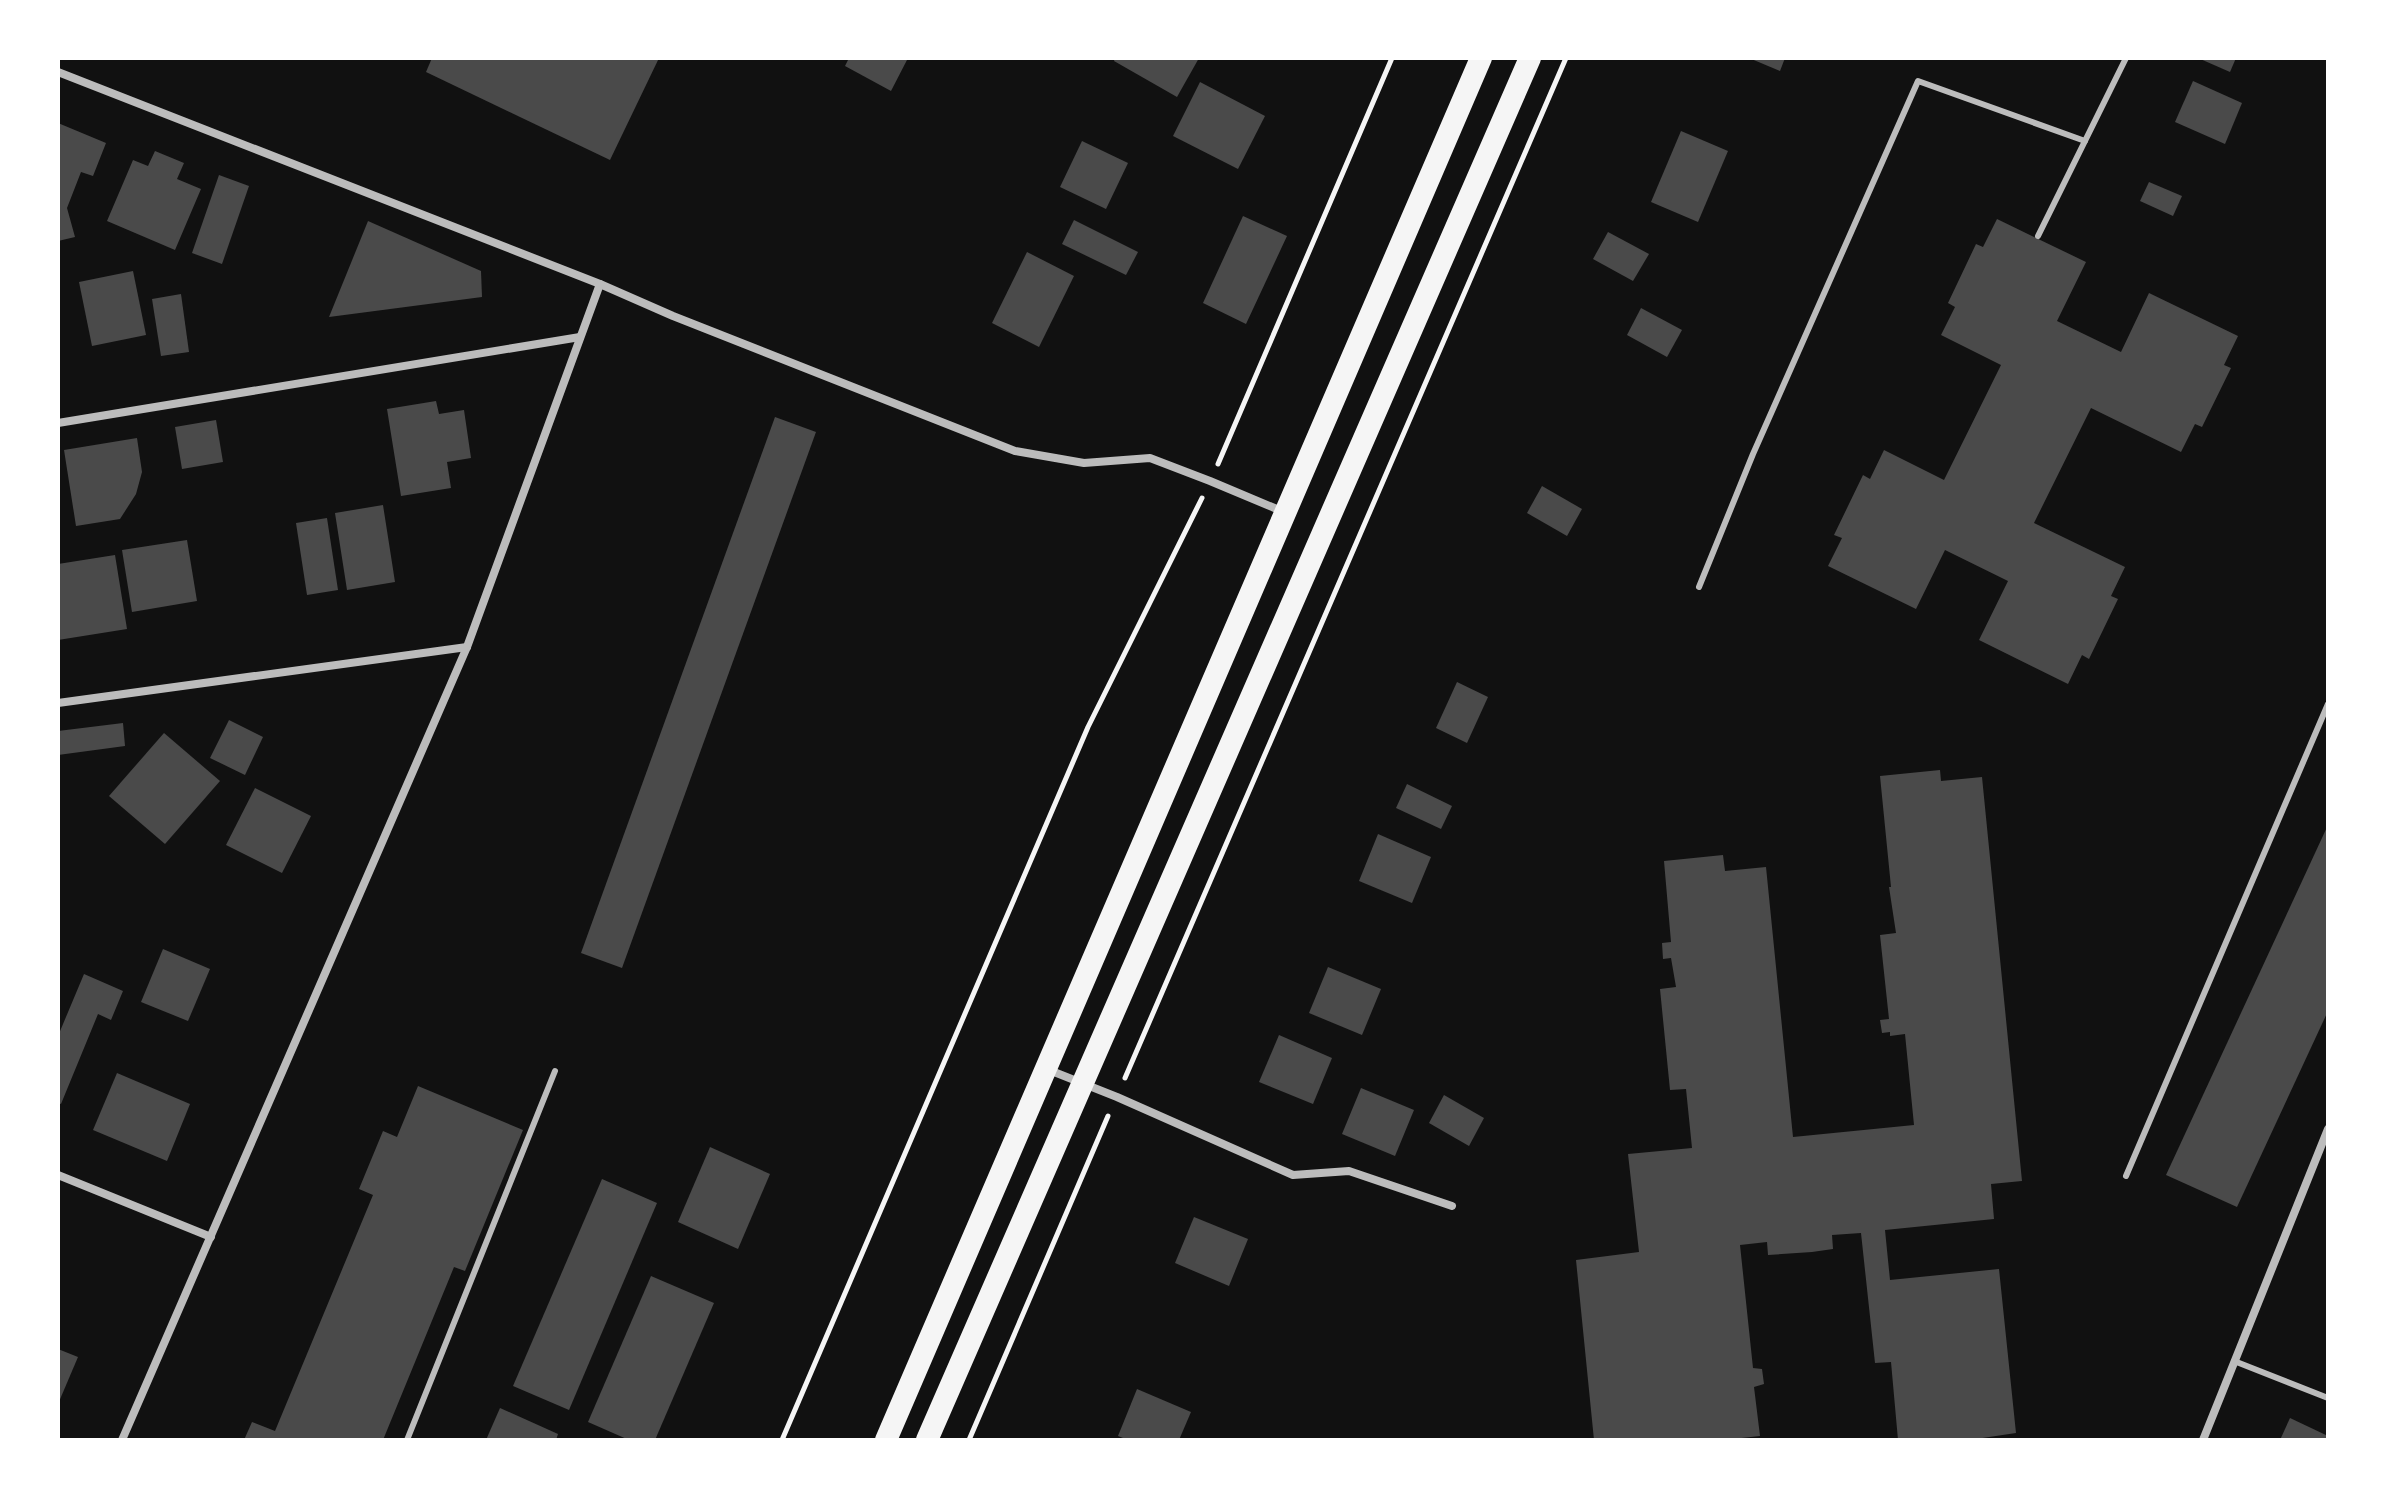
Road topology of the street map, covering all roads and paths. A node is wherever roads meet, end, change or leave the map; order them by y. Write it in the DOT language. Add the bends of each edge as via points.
graph roads {
  1 [pos="1392,58"];
  2 [pos="1481,58"];
  3 [pos="1530,58"];
  4 [pos="1566,58"];
  5 [pos="2126,58"];
  6 [pos="58,72"];
  7 [pos="2085,141"];
  8 [pos="2038,236"];
  9 [pos="600,284"];
  10 [pos="580,337"];
  11 [pos="58,423"];
  12 [pos="1210,481"];
  13 [pos="1285,513"];
  14 [pos="1699,587"];
  15 [pos="467,647"];
  16 [pos="58,703"];
  17 [pos="2328,704"];
  18 [pos="1046,1069"];
  19 [pos="555,1071"];
  20 [pos="1084,1084"];
  21 [pos="1117,1097"];
  22 [pos="2328,1129"];
  23 [pos="58,1175"];
  24 [pos="2126,1176"];
  25 [pos="1452,1206"];
  26 [pos="211,1237"];
  27 [pos="2234,1361"];
  28 [pos="2328,1398"];
  29 [pos="122,1440"];
  30 [pos="407,1440"];
  31 [pos="782,1440"];
  32 [pos="886,1440"];
  33 [pos="927,1440"];
  34 [pos="969,1440"];
  35 [pos="2203,1440"];
  1 -- 12 [label="path"];
  2 -- 13 [label="highway"];
  3 -- 20 [label="highway"];
  4 -- 21 [label="path"];
  5 -- 7 [label="lane"];
  6 -- 9 [label="street"];
  7 -- 8 [label="lane"];
  7 -- 14 [label="lane" via="1918,81"];
  9 -- 10 [label="street"];
  9 -- 12 [label="street" via="1015,451 1084,463 1150,458"];
  10 -- 11 [label="street"];
  10 -- 15 [label="street"];
  12 -- 13 [label="street"];
  12 -- 31 [label="path" via="1088,727"];
  13 -- 18 [label="highway"];
  15 -- 16 [label="street"];
  15 -- 26 [label="street"];
  17 -- 24 [label="lane"];
  18 -- 20 [label="street"];
  18 -- 32 [label="highway"];
  19 -- 30 [label="lane"];
  20 -- 21 [label="street"];
  20 -- 33 [label="highway"];
  21 -- 25 [label="street" via="1293,1175 1349,1171"];
  21 -- 34 [label="path"];
  22 -- 27 [label="street"];
  23 -- 26 [label="street"];
  26 -- 29 [label="street"];
  27 -- 28 [label="lane"];
  27 -- 35 [label="street"];
}
